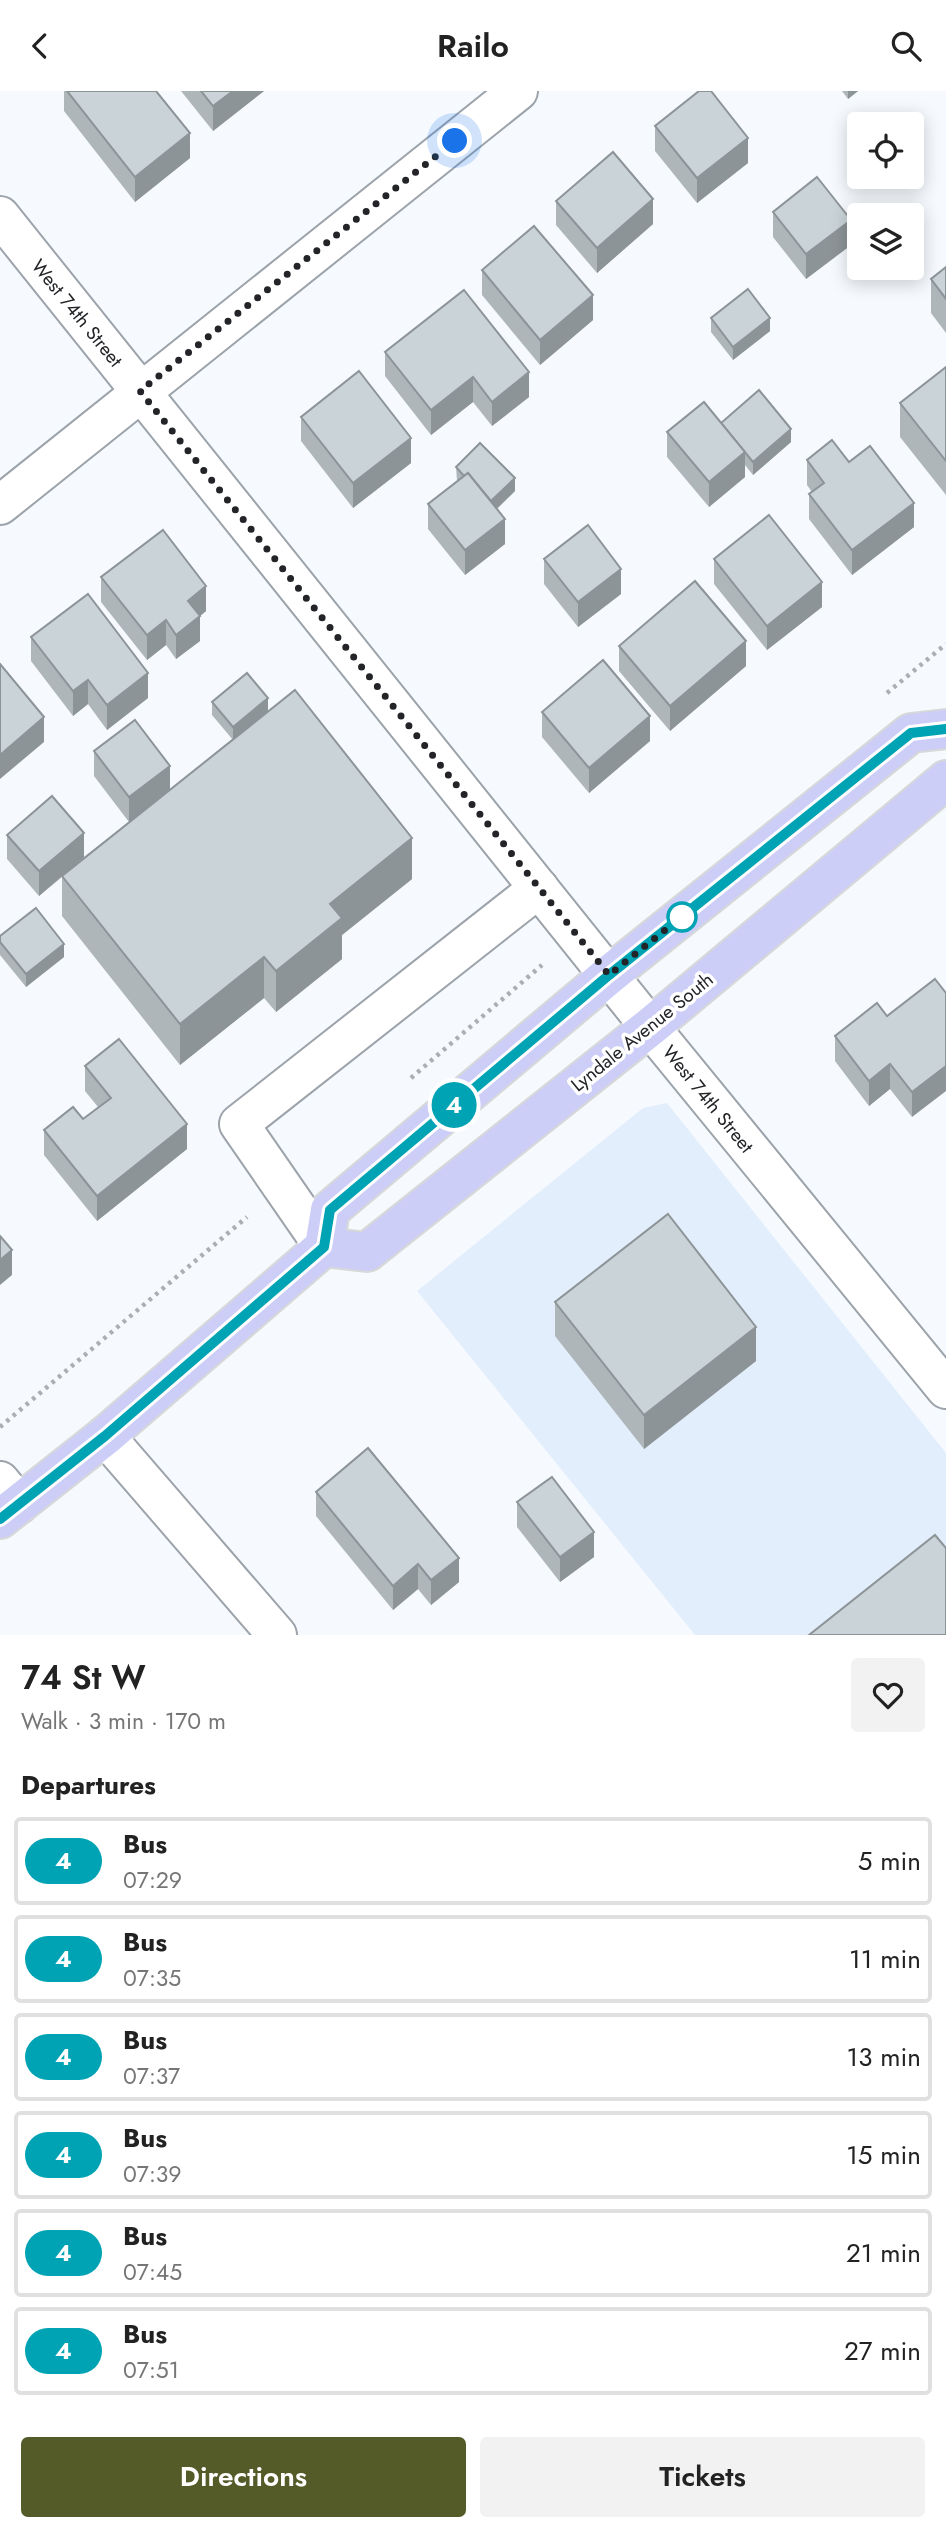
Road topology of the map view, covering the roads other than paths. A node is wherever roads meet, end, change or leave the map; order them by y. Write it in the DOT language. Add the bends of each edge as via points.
graph roads {
  1 [pos="518,91"];
  2 [pos="0,216"];
  3 [pos="140,391"];
  4 [pos="0,505"];
  5 [pos="946,729"];
  6 [pos="946,780"];
  7 [pos="539,887"];
  8 [pos="609,975"];
  9 [pos="650,1027"];
  10 [pos="324,1247"];
  11 [pos="946,1389"];
  12 [pos="105,1436"];
  13 [pos="6,1502"];
  14 [pos="277,1635"];
  1 -- 3 [label="street"];
  2 -- 3 [label="street, West 74th Street"];
  3 -- 4 [label="street"];
  3 -- 7 [label="street, West 74th Street"];
  5 -- 8 [label="main road" via="911,733"];
  6 -- 9 [label="main road, Lyndale Avenue South"];
  7 -- 8 [label="street, West 74th Street"];
  7 -- 10 [label="street" via="239,1124"];
  8 -- 9 [label="street, West 74th Street"];
  8 -- 10 [label="main road" via="330,1210"];
  9 -- 10 [label="main road, Lyndale Avenue South" via="367,1252"];
  9 -- 11 [label="street, West 74th Street"];
  10 -- 12 [label="main road"];
  12 -- 13 [label="main road"];
  12 -- 14 [label="street"];
}
